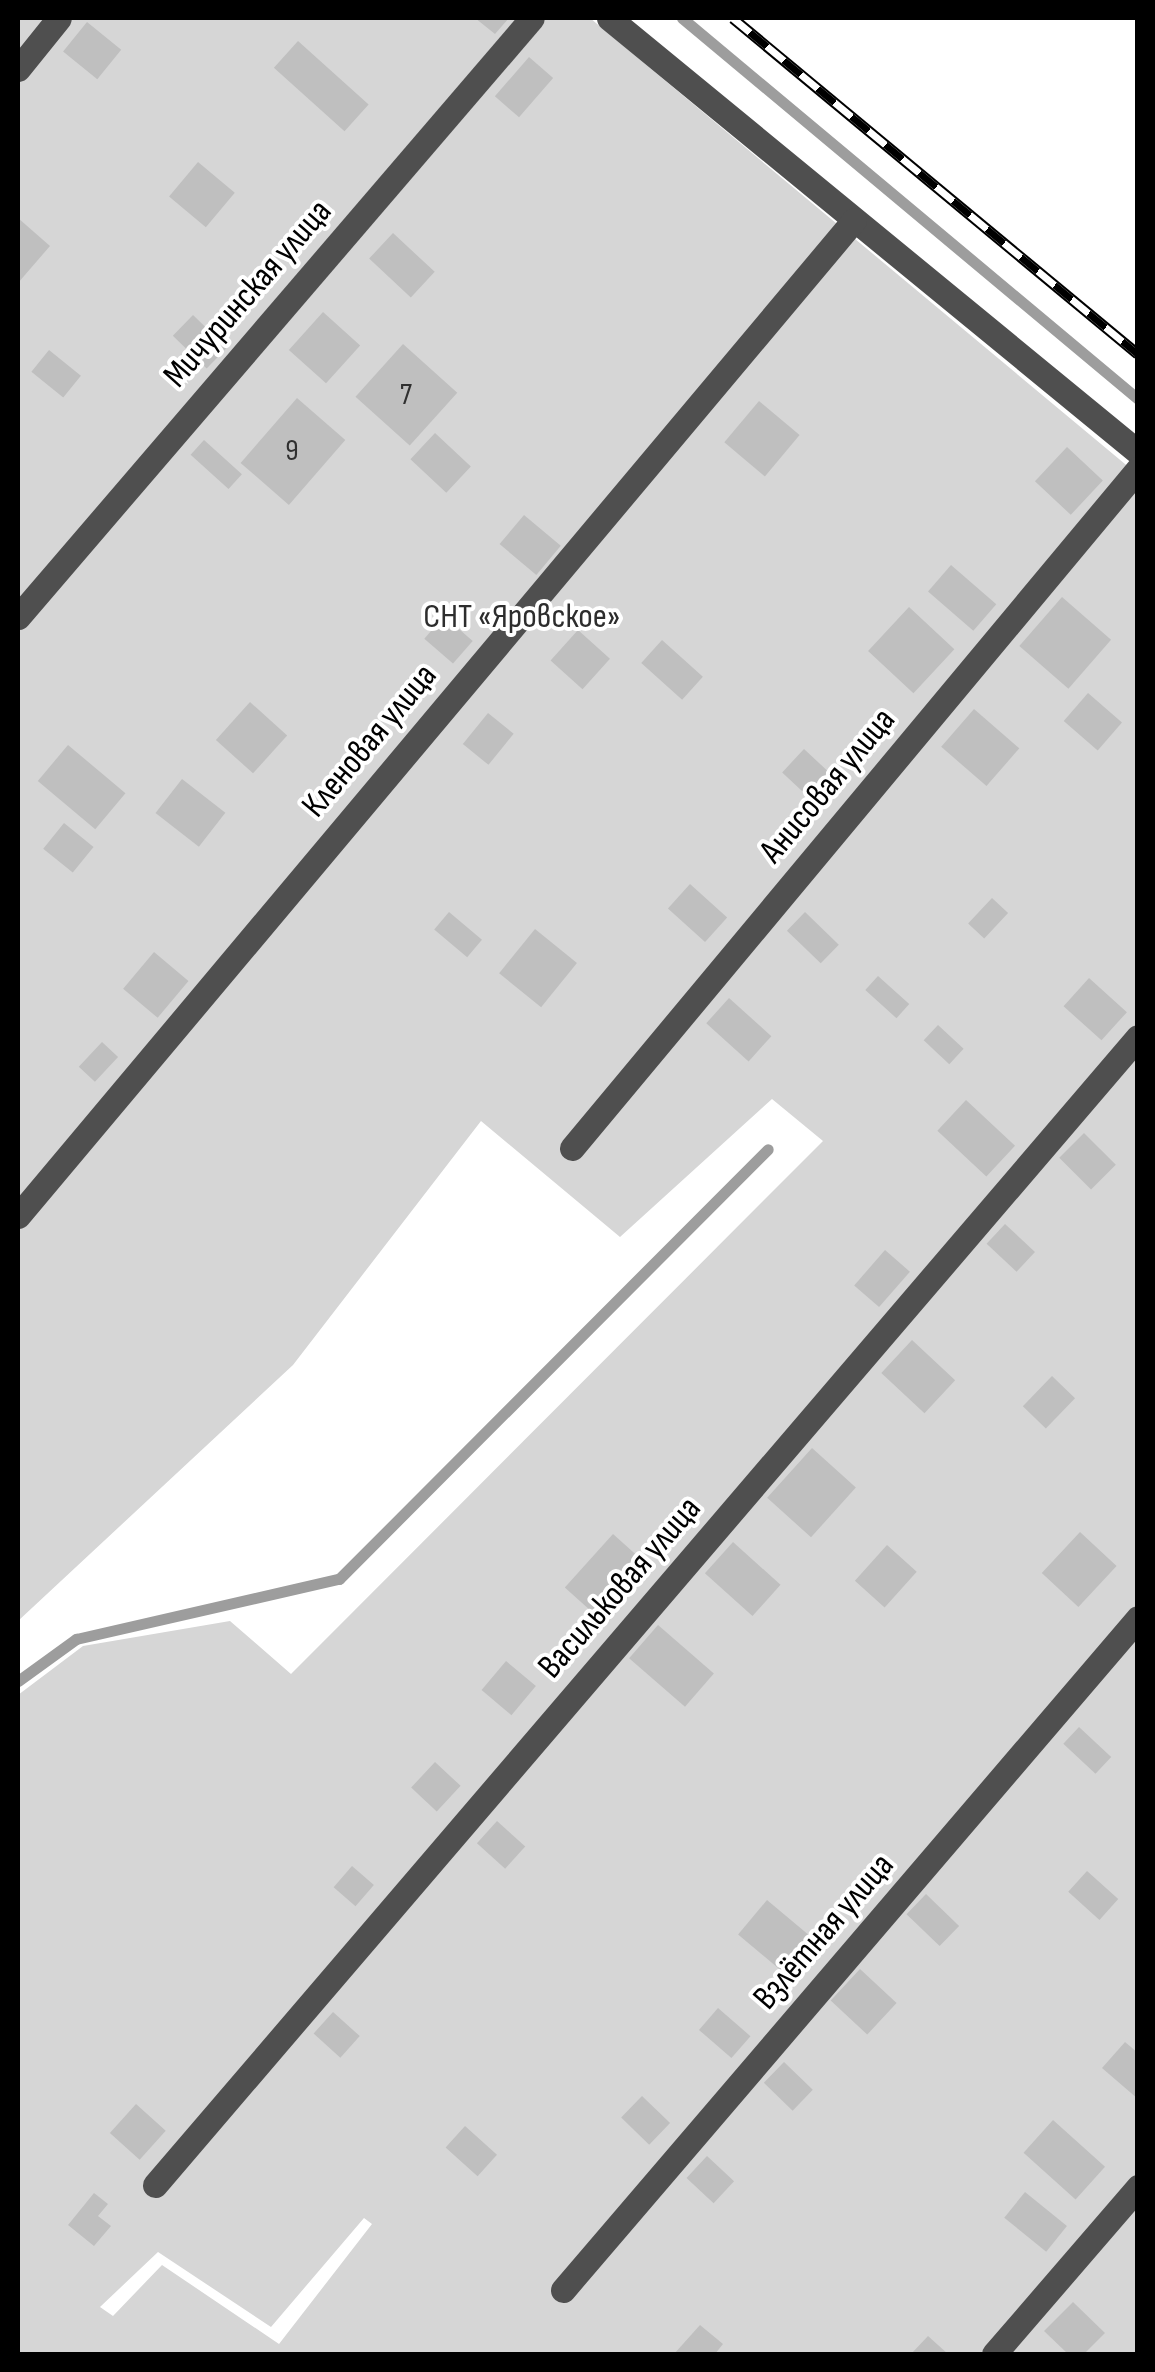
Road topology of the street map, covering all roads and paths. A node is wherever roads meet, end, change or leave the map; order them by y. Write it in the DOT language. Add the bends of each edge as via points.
graph roads {
  1 [pos="59,18"];
  2 [pos="532,18"];
  3 [pos="609,18"];
  4 [pos="18,70"];
  5 [pos="854,220"];
  6 [pos="1138,452"];
  7 [pos="1138,469"];
  8 [pos="18,617"];
  9 [pos="1138,1037"];
  10 [pos="572,1148"];
  11 [pos="18,1216"];
  12 [pos="1138,1618"];
  13 [pos="156,2185"];
  14 [pos="1138,2187"];
  15 [pos="563,2290"];
  16 [pos="994,2354"];
  1 -- 4 [label="street"];
  2 -- 8 [label="street, Мичуринская улица"];
  3 -- 5 [label="street"];
  5 -- 6 [label="street"];
  5 -- 11 [label="street, Кленовая улица"];
  7 -- 10 [label="street, Анисовая улица"];
  9 -- 13 [label="street, Васильковая улица"];
  12 -- 15 [label="street, Взлётная улица"];
  14 -- 16 [label="street"];
}
